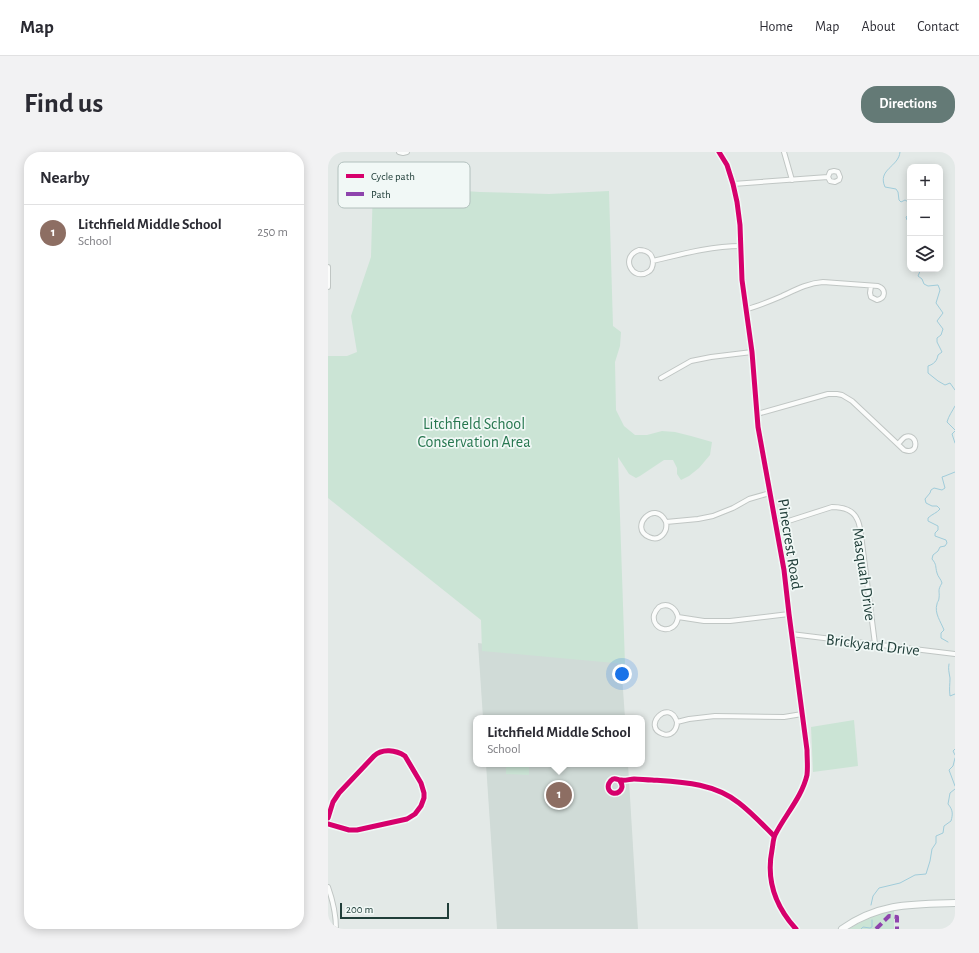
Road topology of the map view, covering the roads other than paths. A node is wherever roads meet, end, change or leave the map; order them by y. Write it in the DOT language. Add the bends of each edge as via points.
graph roads {
  1 [pos="398,152"];
  2 [pos="407,152"];
  3 [pos="719,152"];
  4 [pos="784,152"];
  5 [pos="828,177"];
  6 [pos="792,180"];
  7 [pos="733,184"];
  8 [pos="741,246"];
  9 [pos="653,261"];
  10 [pos="328,267"];
  11 [pos="871,286"];
  12 [pos="328,287"];
  13 [pos="747,309"];
  14 [pos="752,352"];
  15 [pos="662,378"];
  16 [pos="757,414"];
  17 [pos="898,444"];
  18 [pos="770,493"];
  19 [pos="666,522"];
  20 [pos="776,525"];
  21 [pos="789,614"];
  22 [pos="678,617"];
  23 [pos="791,634"];
  24 [pos="875,644"];
  25 [pos="955,654"];
  26 [pos="802,714"];
  27 [pos="677,722"];
  28 [pos="620,780"];
  29 [pos="328,818"];
  30 [pos="328,824"];
  31 [pos="774,836"];
  32 [pos="328,887"];
  33 [pos="955,903"];
  34 [pos="336,929"];
  35 [pos="796,929"];
  36 [pos="842,929"];
  1 -- 2 [label="street"];
  3 -- 7 [label="street, Pinecrest Road" via="727,165"];
  4 -- 6 [label="street"];
  5 -- 6 [label="street"];
  6 -- 7 [label="street"];
  7 -- 8 [label="street, Pinecrest Road"];
  8 -- 9 [label="street" via="695,251"];
  8 -- 13 [label="street, Pinecrest Road" via="742,280"];
  9 -- 9 [label="street" via="650,271 641,275 634,272 629,264 630,257 639,250 650,254"];
  10 -- 12 [label="street"];
  11 -- 13 [label="street" via="814,282"];
  13 -- 14 [label="street, Pinecrest Road"];
  14 -- 15 [label="street" via="691,361"];
  14 -- 16 [label="street, Pinecrest Road"];
  16 -- 17 [label="street" via="823,395 842,395 852,401"];
  16 -- 18 [label="street, Pinecrest Road"];
  18 -- 19 [label="street" via="748,499 713,516"];
  18 -- 20 [label="street, Pinecrest Road"];
  19 -- 19 [label="street" via="665,532 657,538 650,538 642,528 644,519 651,514 660,515"];
  20 -- 21 [label="street, Pinecrest Road"];
  20 -- 24 [label="street, Masquah Drive" via="832,507 845,509 854,515 862,535"];
  21 -- 22 [label="street" via="716,622"];
  21 -- 23 [label="street, Pinecrest Road"];
  22 -- 22 [label="street" via="676,624 666,629 656,624 654,617 657,609 664,606 675,609"];
  23 -- 24 [label="street, Brickyard Drive"];
  23 -- 26 [label="street, Pinecrest Road"];
  24 -- 25 [label="street, Brickyard Drive"];
  26 -- 27 [label="street" via="784,717 715,716"];
  26 -- 31 [label="street, Pinecrest Road" via="808,765 806,776 798,797"];
  27 -- 27 [label="street" via="675,730 666,735 659,732 655,726 658,716 664,713 671,714"];
  28 -- 31 [label="street" via="682,782 711,788 730,796"];
  29 -- 30 [label="street" via="333,802 342,789 377,753 394,751 405,756 423,787 424,798 419,810 406,819 352,830"];
  31 -- 35 [label="street, Pinecrest Road" via="770,858 772,888 784,913"];
  32 -- 34 [label="street" via="335,910"];
  33 -- 36 [label="main road" via="894,906 865,916"];
}
